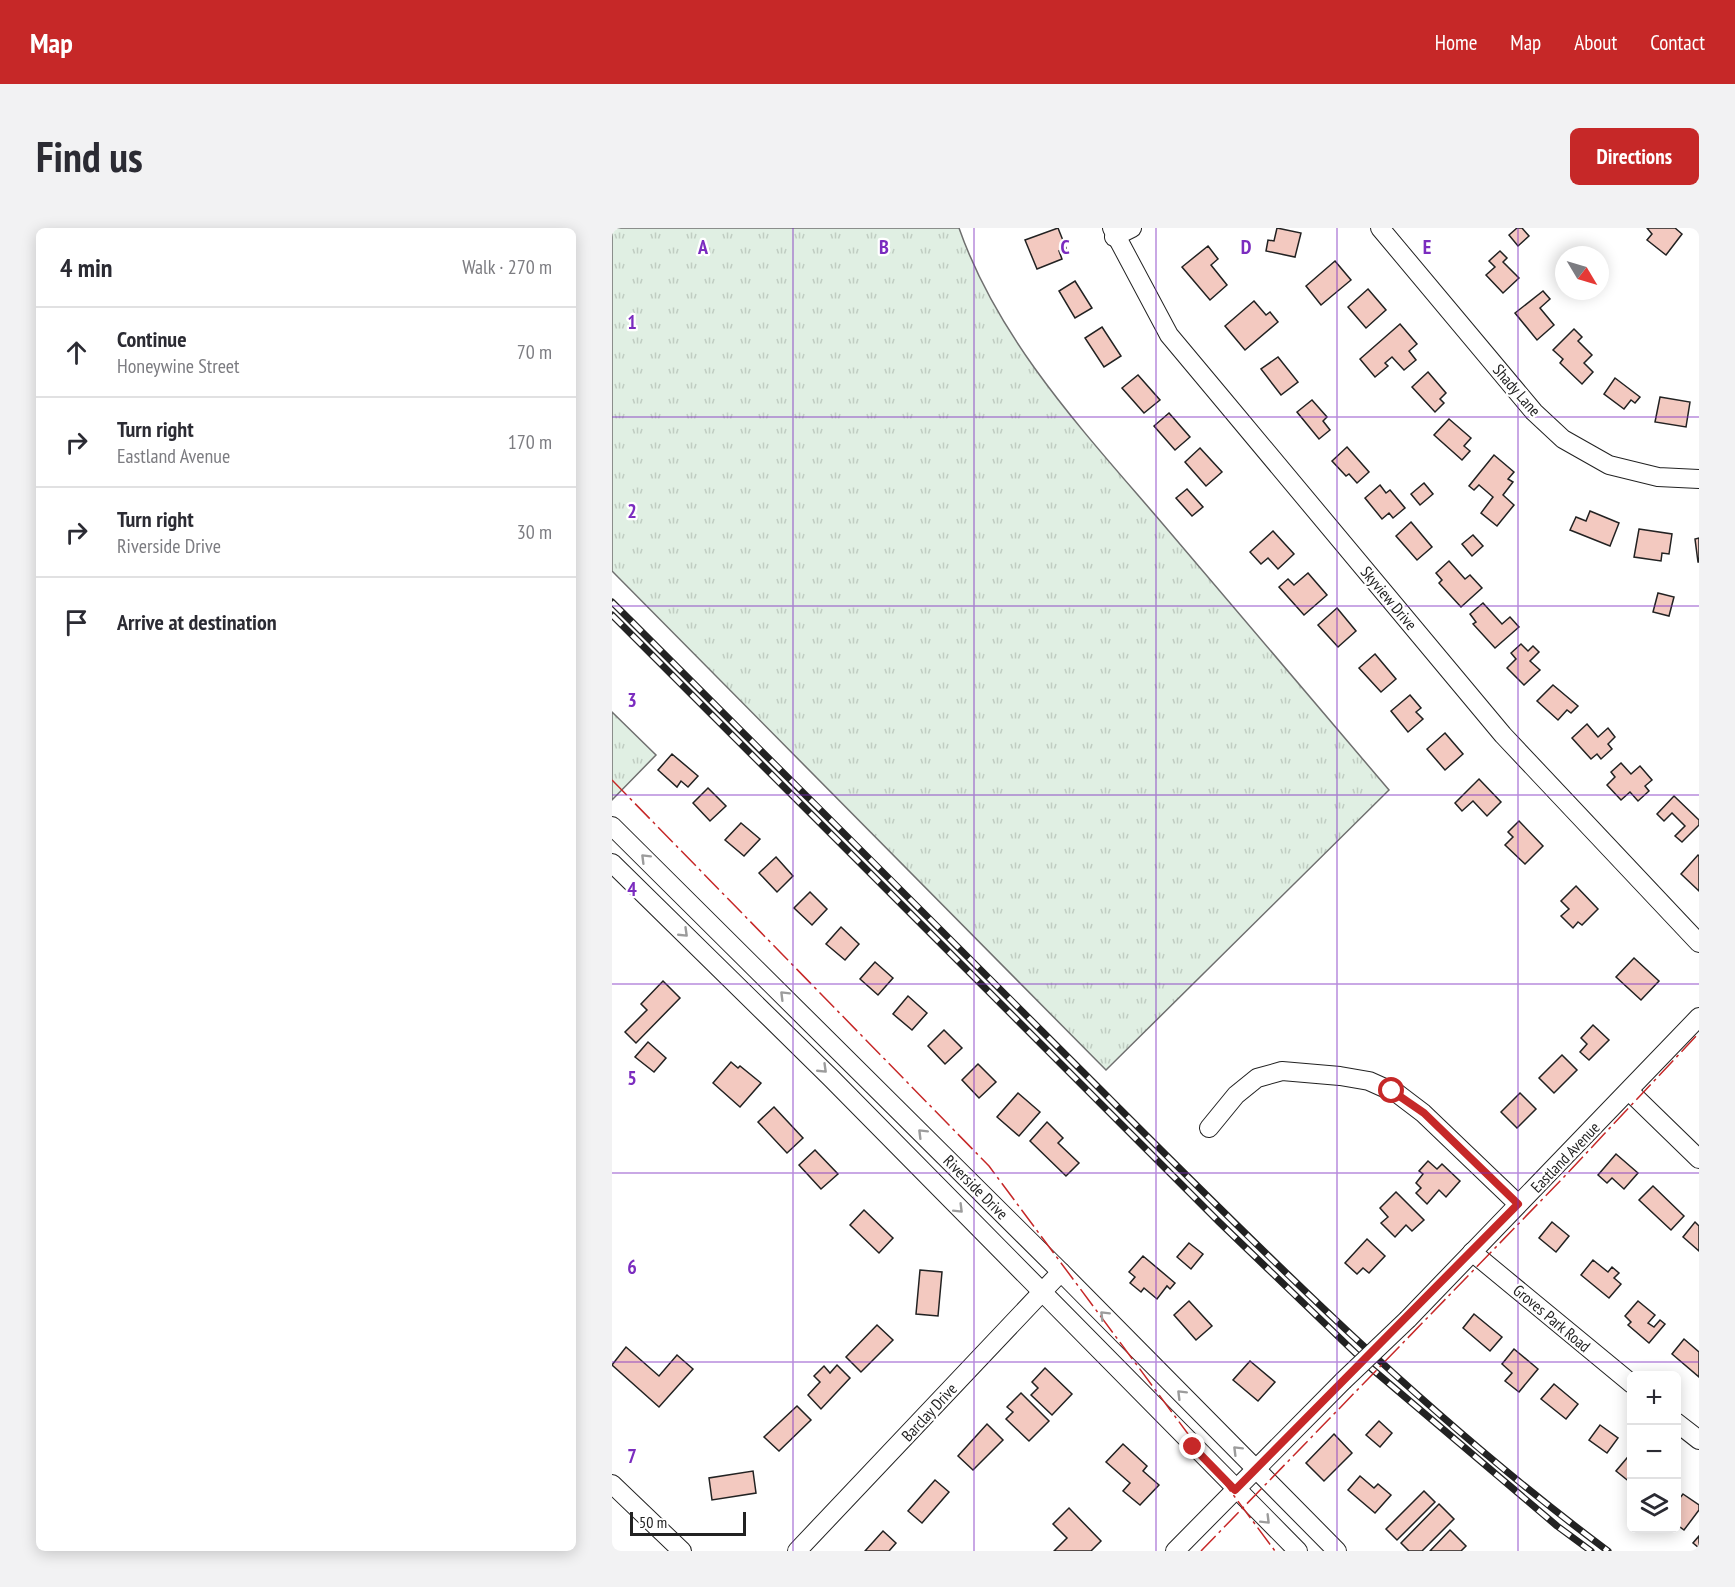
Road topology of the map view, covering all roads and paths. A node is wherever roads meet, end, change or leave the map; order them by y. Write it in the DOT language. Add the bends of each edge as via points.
graph roads {
  1 [pos="1132,228"];
  2 [pos="1380,228"];
  3 [pos="1113,232"];
  4 [pos="1699,479"];
  5 [pos="612,826"];
  6 [pos="612,862"];
  7 [pos="1699,943"];
  8 [pos="1699,1017"];
  9 [pos="1629,1091"];
  10 [pos="1209,1128"];
  11 [pos="1699,1160"];
  12 [pos="1518,1204"];
  13 [pos="1472,1252"];
  14 [pos="1061,1272"];
  15 [pos="1041,1293"];
  16 [pos="1627,1380"];
  17 [pos="1681,1425"];
  18 [pos="1699,1440"];
  19 [pos="1257,1469"];
  20 [pos="612,1484"];
  21 [pos="1235,1490"];
  22 [pos="682,1551"];
  23 [pos="797,1551"];
  24 [pos="1175,1551"];
  25 [pos="1298,1551"];
  26 [pos="1337,1551"];
  1 -- 3 [label="street"];
  2 -- 4 [label="street, Shady Lane" via="1534,412 1563,440 1609,465 1658,477"];
  3 -- 7 [label="street, Skyview Drive" via="1169,335 1503,735"];
  14 -- 5 [label="street, Riverside Drive, one-way"];
  6 -- 15 [label="street, Riverside Drive, one-way"];
  8 -- 9 [label="street, Eastland Avenue"];
  9 -- 11 [label="street"];
  9 -- 12 [label="street, Eastland Avenue"];
  10 -- 12 [label="street" via="1236,1095 1257,1078 1282,1071 1369,1081 1398,1094 1424,1113"];
  12 -- 13 [label="street, Eastland Avenue"];
  13 -- 16 [label="street, Groves Park Road"];
  13 -- 19 [label="street, Eastland Avenue, bridge"];
  14 -- 15 [label="street, Barclay Drive"];
  19 -- 14 [label="street, Riverside Drive, one-way"];
  15 -- 21 [label="street, Riverside Drive"];
  15 -- 23 [label="street, Barclay Drive"];
  17 -- 18 [label="street"];
  19 -- 21 [label="street, Eastland Avenue"];
  19 -- 26 [label="street, Riverside Drive"];
  20 -- 22 [label="street"];
  21 -- 24 [label="street, Eastland Avenue"];
  21 -- 25 [label="street, Riverside Drive, one-way"];
}
